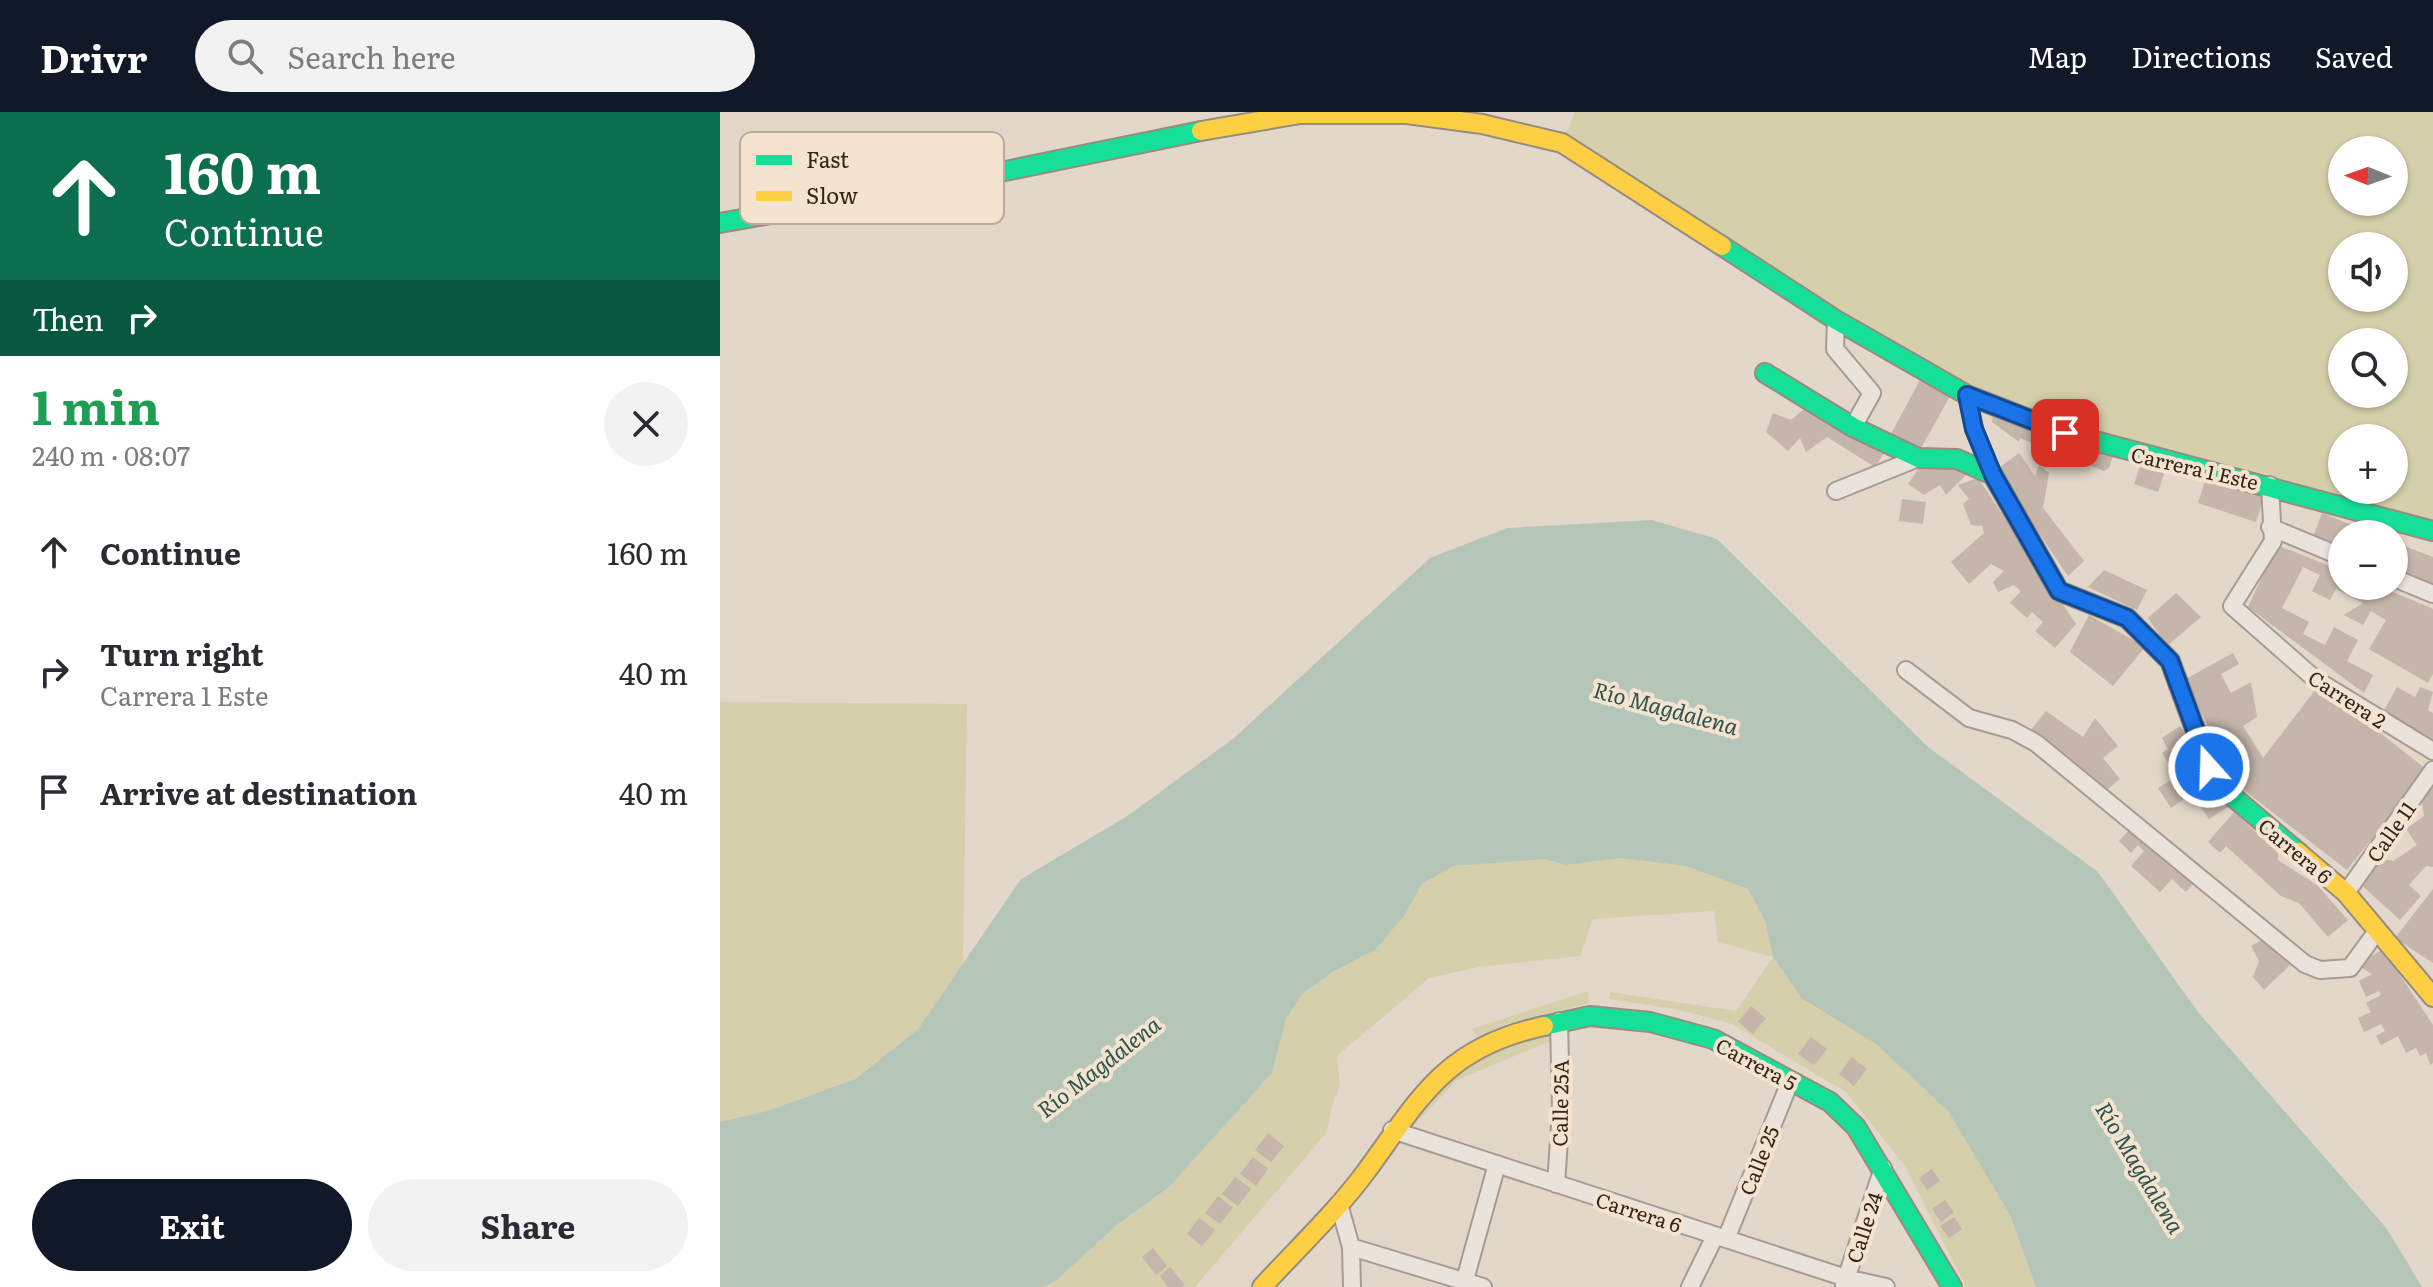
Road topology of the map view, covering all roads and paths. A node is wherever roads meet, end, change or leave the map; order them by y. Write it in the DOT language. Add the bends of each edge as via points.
graph roads {
  1 [pos="1004,171"];
  2 [pos="740,219"];
  3 [pos="720,223"];
  4 [pos="1836,320"];
  5 [pos="1765,373"];
  6 [pos="1967,395"];
  7 [pos="1853,427"];
  8 [pos="1918,458"];
  9 [pos="1993,475"];
  10 [pos="2270,485"];
  11 [pos="1836,491"];
  12 [pos="2270,527"];
  13 [pos="2433,531"];
  14 [pos="2328,551"];
  15 [pos="2408,584"];
  16 [pos="2433,594"];
  17 [pos="1906,670"];
  18 [pos="2433,751"];
  19 [pos="2433,770"];
  20 [pos="2346,893"];
  21 [pos="2377,931"];
  22 [pos="2433,997"];
  23 [pos="1559,1021"];
  24 [pos="1790,1082"];
  25 [pos="1392,1130"];
  26 [pos="1497,1164"];
  27 [pos="1883,1168"];
  28 [pos="1556,1184"];
  29 [pos="1339,1204"];
  30 [pos="1720,1237"];
  31 [pos="1351,1247"];
  32 [pos="1844,1283"];
  33 [pos="1464,1284"];
  34 [pos="1262,1287"];
  35 [pos="1352,1287"];
  36 [pos="1483,1287"];
  37 [pos="1690,1287"];
  38 [pos="1886,1287"];
  39 [pos="1952,1287"];
  1 -- 4 [label="street, Carrera 1 Este" via="1300,114 1407,114 1482,124 1562,143"];
  2 -- 3 [label="street, Carrera 1 Este"];
  4 -- 6 [label="street, Carrera 1 Este"];
  4 -- 7 [label="street" via="1835,349 1872,393"];
  5 -- 7 [label="street"];
  6 -- 9 [label="street"];
  6 -- 10 [label="street, Carrera 1 Este" via="2065,433"];
  7 -- 8 [label="street"];
  8 -- 9 [label="street" via="1957,459"];
  8 -- 11 [label="street"];
  9 -- 20 [label="street, Carrera 6" via="2059,591 2127,618 2170,661 2209,767 2232,796"];
  10 -- 12 [label="street"];
  10 -- 13 [label="street, Carrera 1 Este"];
  12 -- 14 [label="street"];
  12 -- 18 [label="street, Carrera 2" via="2273,541 2232,606 2315,679"];
  15 -- 16 [label="street"];
  17 -- 21 [label="street" via="1969,718 2036,743 2305,964 2320,970 2350,968"];
  19 -- 20 [label="street, Calle 11"];
  20 -- 21 [label="street, Carrera 6"];
  21 -- 22 [label="street, Carrera 6"];
  23 -- 24 [label="street, Carrera 5" via="1590,1016 1650,1022 1713,1039"];
  23 -- 25 [label="street, Carrera 5" via="1471,1052 1432,1083"];
  23 -- 28 [label="street, Calle 25A"];
  24 -- 27 [label="street, Carrera 5" via="1830,1102 1856,1127"];
  24 -- 30 [label="street, Calle 25"];
  25 -- 26 [label="street, Carrera 6"];
  25 -- 29 [label="street, Carrera 5"];
  26 -- 28 [label="street, Carrera 6"];
  26 -- 33 [label="street"];
  27 -- 32 [label="street, Calle 24"];
  27 -- 39 [label="street, Carrera 5"];
  28 -- 30 [label="street, Carrera 6"];
  29 -- 31 [label="street"];
  29 -- 34 [label="street, Carrera 5"];
  30 -- 32 [label="street, Carrera 6"];
  30 -- 37 [label="street, Calle 25"];
  31 -- 33 [label="street"];
  31 -- 35 [label="street"];
  32 -- 38 [label="street, Carrera 6"];
  33 -- 36 [label="street"];
}
